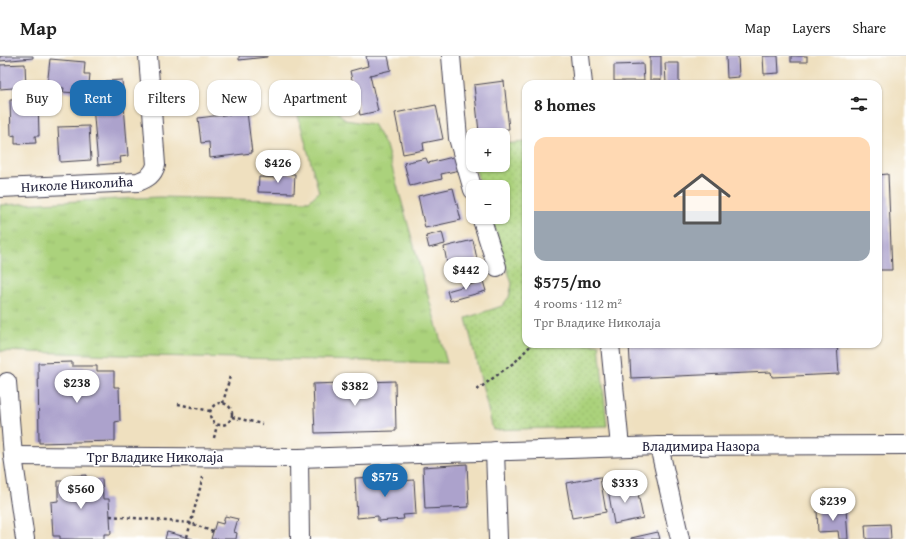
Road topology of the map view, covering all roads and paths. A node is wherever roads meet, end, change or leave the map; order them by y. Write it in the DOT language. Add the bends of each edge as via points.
graph roads {
  1 [pos="148,56"];
  2 [pos="451,56"];
  3 [pos="580,56"];
  4 [pos="583,80"];
  5 [pos="470,180"];
  6 [pos="0,188"];
  7 [pos="483,224"];
  8 [pos="497,267"];
  9 [pos="528,348"];
  10 [pos="610,348"];
  11 [pos="230,376"];
  12 [pos="7,382"];
  13 [pos="477,390"];
  14 [pos="223,403"];
  15 [pos="178,404"];
  16 [pos="210,412"];
  17 [pos="232,417"];
  18 [pos="262,424"];
  19 [pos="659,446"];
  20 [pos="906,446"];
  21 [pos="620,447"];
  22 [pos="495,451"];
  23 [pos="13,456"];
  24 [pos="299,458"];
  25 [pos="110,516"];
  26 [pos="191,523"];
  27 [pos="214,532"];
  28 [pos="187,537"];
  29 [pos="25,539"];
  30 [pos="300,539"];
  31 [pos="498,539"];
  32 [pos="680,539"];
  1 -- 6 [label="street, Николе Николића" via="156,165 148,178 138,182"];
  2 -- 5 [label="street" via="458,138"];
  3 -- 4 [label="street"];
  7 -- 8 [label="street"];
  9 -- 13 [label="path" via="516,361"];
  10 -- 21 [label="street"];
  11 -- 14 [label="path"];
  12 -- 23 [label="street"];
  14 -- 16 [label="path" via="215,405"];
  14 -- 17 [label="path" via="231,408"];
  15 -- 16 [label="path"];
  16 -- 17 [label="path" via="210,418 217,425 226,424"];
  17 -- 18 [label="path"];
  19 -- 20 [label="street, Владимира Назора"];
  19 -- 21 [label="street, Владимира Назора"];
  19 -- 32 [label="street"];
  21 -- 22 [label="street, Владимира Назора"];
  22 -- 24 [label="street, Трг Владике Николаја"];
  22 -- 31 [label="street"];
  23 -- 24 [label="street, Трг Владике Николаја"];
  23 -- 29 [label="street"];
  24 -- 30 [label="street"];
  25 -- 26 [label="path"];
  26 -- 27 [label="path"];
  26 -- 28 [label="path"];
}
